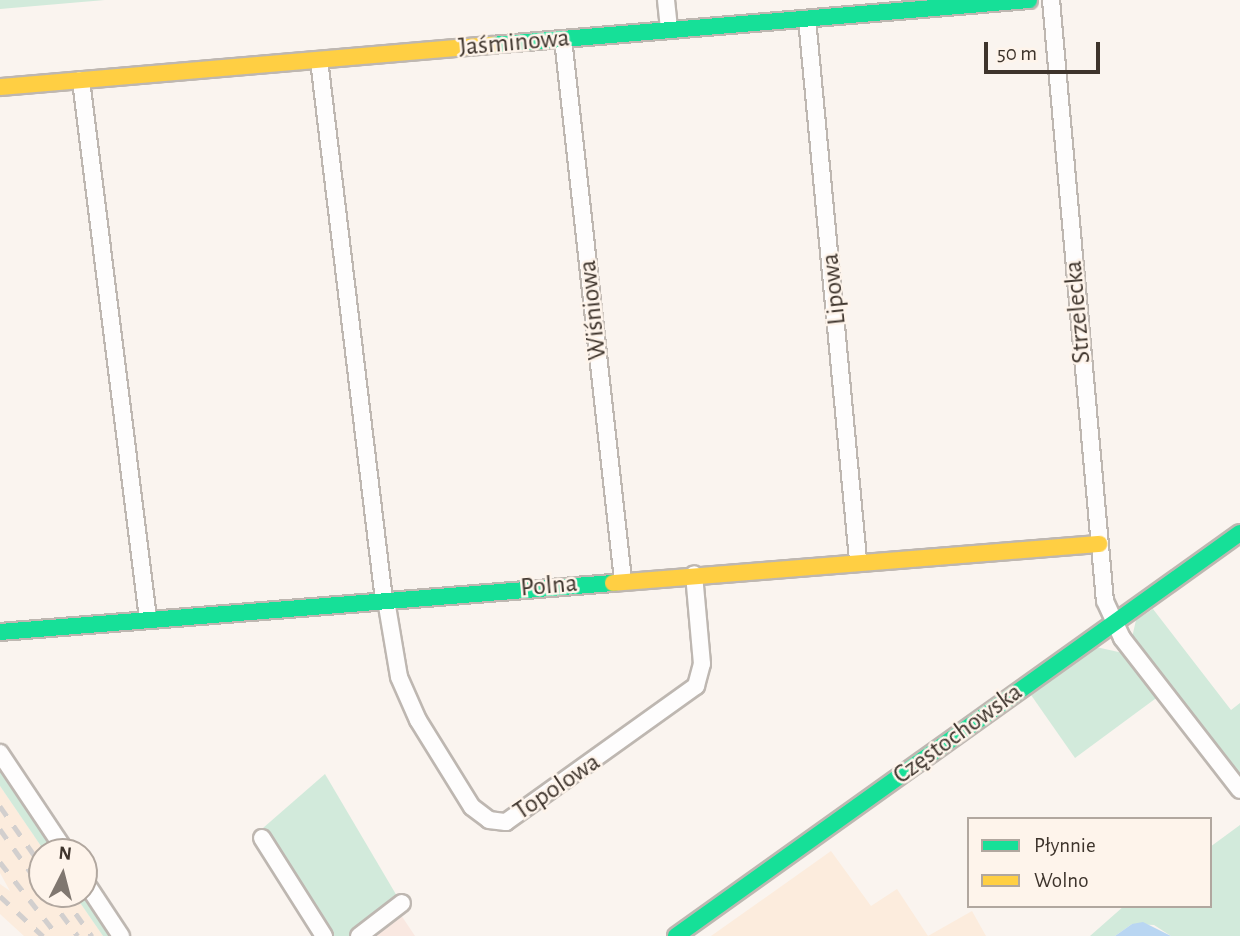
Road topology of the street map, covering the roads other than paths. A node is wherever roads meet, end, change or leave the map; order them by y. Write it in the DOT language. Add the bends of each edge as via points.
graph roads {
  1 [pos="666,0"];
  2 [pos="1028,0"];
  3 [pos="1051,0"];
  4 [pos="861,7"];
  5 [pos="807,19"];
  6 [pos="669,30"];
  7 [pos="562,40"];
  8 [pos="319,60"];
  9 [pos="81,80"];
  10 [pos="0,87"];
  11 [pos="1240,533"];
  12 [pos="1099,544"];
  13 [pos="858,560"];
  14 [pos="694,574"];
  15 [pos="623,580"];
  16 [pos="385,600"];
  17 [pos="148,619"];
  18 [pos="1113,623"];
  19 [pos="0,632"];
  20 [pos="0,752"];
  21 [pos="1240,790"];
  22 [pos="57,838"];
  23 [pos="262,838"];
  24 [pos="98,901"];
  25 [pos="402,903"];
  26 [pos="121,936"];
  27 [pos="324,936"];
  28 [pos="359,936"];
  29 [pos="676,936"];
  1 -- 6 [label="street"];
  2 -- 4 [label="street, Jaśminowa"];
  3 -- 12 [label="street, Strzelecka"];
  4 -- 5 [label="street, Jaśminowa"];
  5 -- 6 [label="street, Jaśminowa"];
  5 -- 13 [label="street, Lipowa"];
  6 -- 7 [label="street, Jaśminowa"];
  7 -- 8 [label="street, Jaśminowa"];
  7 -- 15 [label="street, Wiśniowa"];
  8 -- 9 [label="street, Jaśminowa"];
  8 -- 16 [label="street, Topolowa"];
  9 -- 10 [label="street, Jaśminowa"];
  9 -- 17 [label="street"];
  11 -- 18 [label="street, Częstochowska"];
  12 -- 13 [label="street, Polna"];
  12 -- 18 [label="street, Strzelecka"];
  13 -- 14 [label="street, Polna"];
  14 -- 15 [label="street, Polna"];
  14 -- 16 [label="street, Topolowa" via="702,664 696,686 506,822 489,820 467,802 418,720 399,677"];
  15 -- 16 [label="street, Polna"];
  16 -- 17 [label="street, Polna"];
  17 -- 19 [label="street, Polna"];
  18 -- 21 [label="street"];
  18 -- 29 [label="street, Częstochowska"];
  20 -- 22 [label="street"];
  23 -- 27 [label="street"];
  24 -- 26 [label="street"];
  25 -- 28 [label="street"];
}
